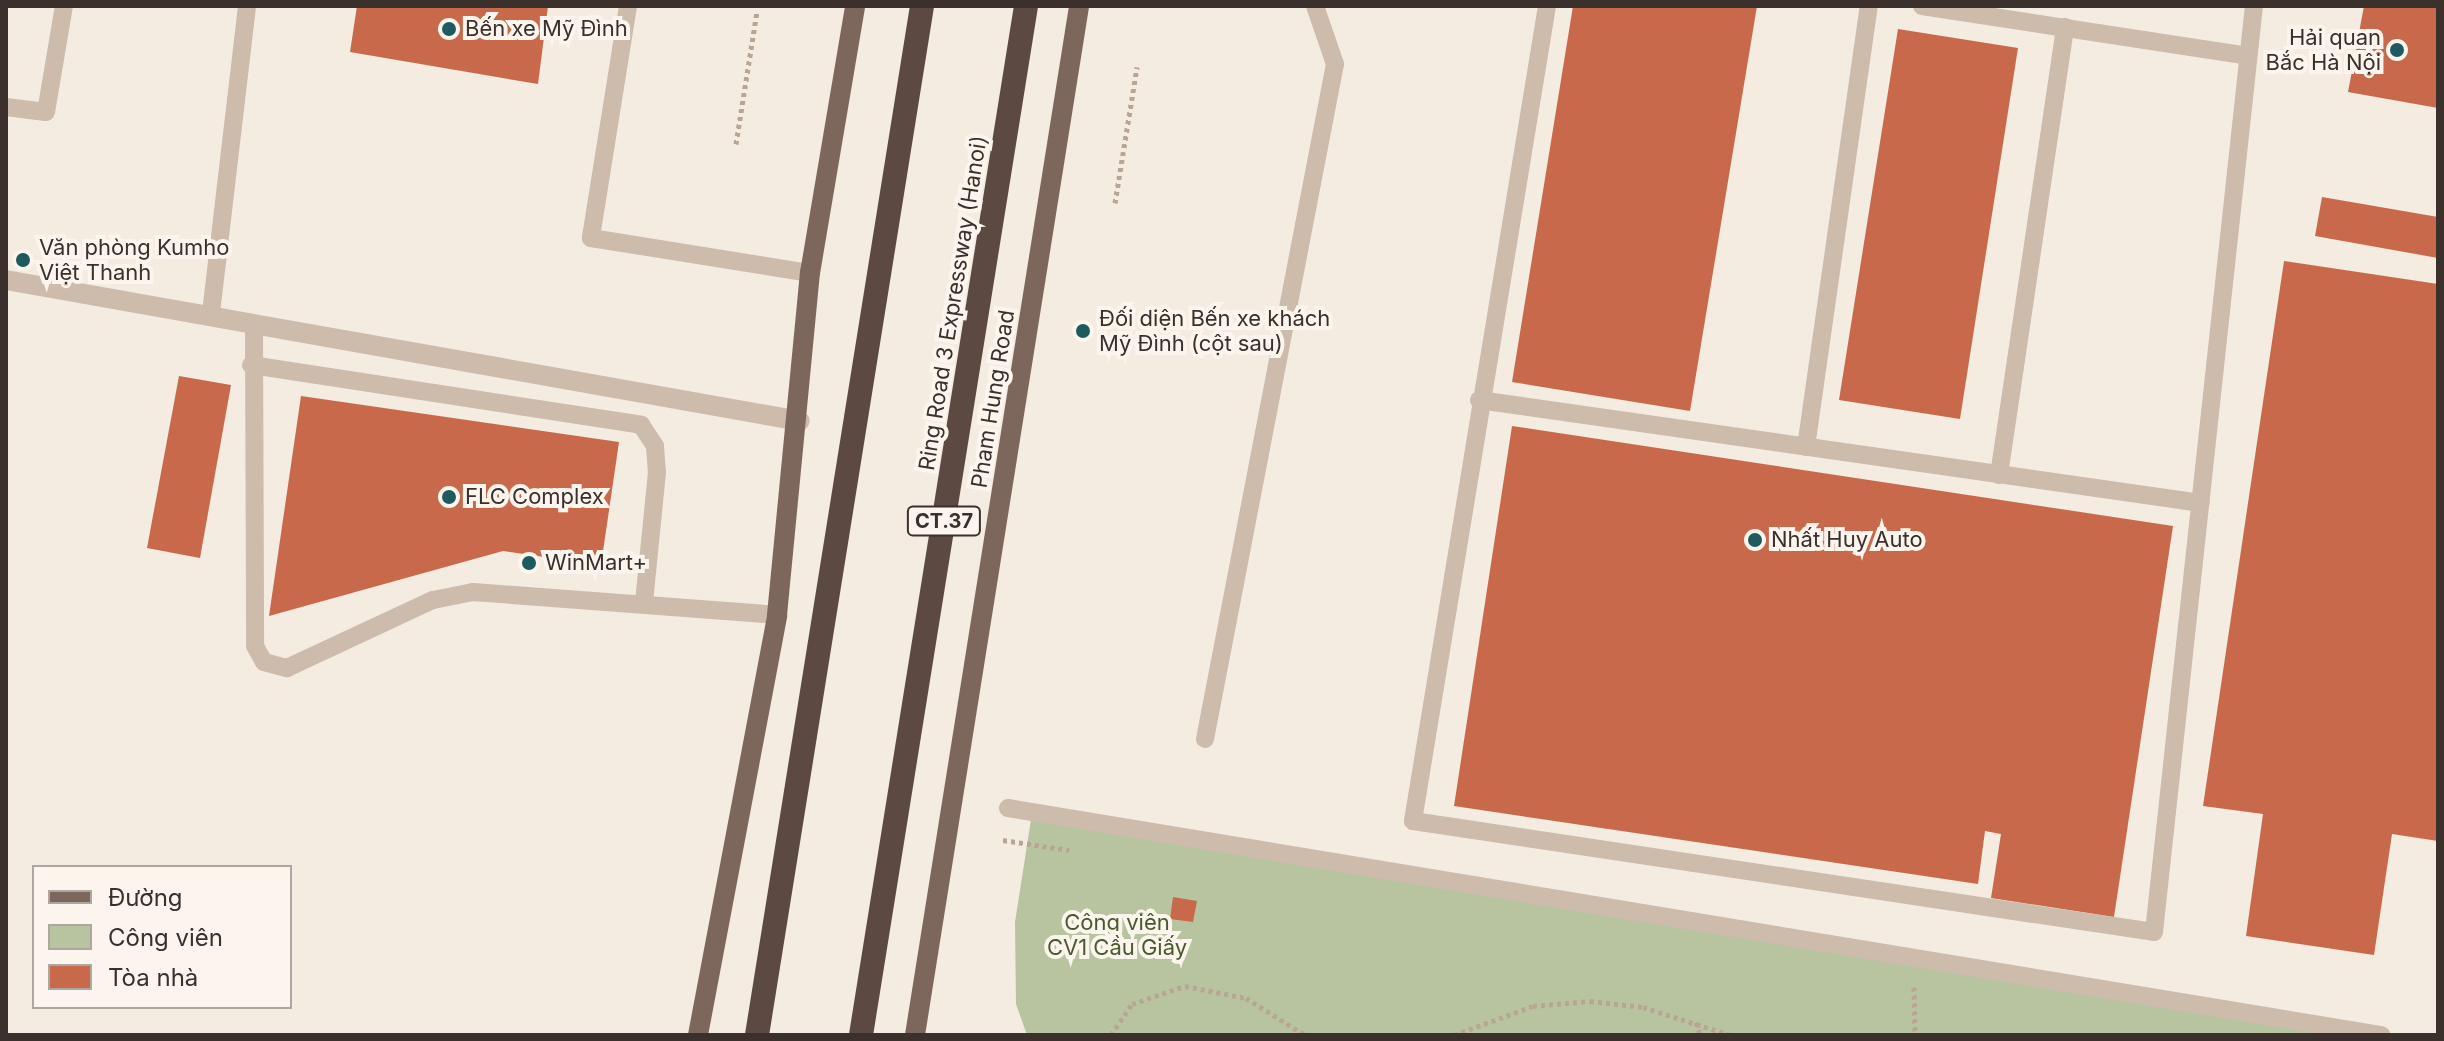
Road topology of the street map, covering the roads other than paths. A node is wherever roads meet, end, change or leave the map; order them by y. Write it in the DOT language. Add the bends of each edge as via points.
graph roads {
  1 [pos="64,6"];
  2 [pos="247,6"];
  3 [pos="628,6"];
  4 [pos="855,6"];
  5 [pos="922,6"];
  6 [pos="1026,6"];
  7 [pos="1079,6"];
  8 [pos="1315,6"];
  9 [pos="1547,6"];
  10 [pos="1869,6"];
  11 [pos="1922,6"];
  12 [pos="2254,6"];
  13 [pos="2065,27"];
  14 [pos="2248,56"];
  15 [pos="6,107"];
  16 [pos="810,273"];
  17 [pos="6,280"];
  18 [pos="211,313"];
  19 [pos="254,325"];
  20 [pos="251,365"];
  21 [pos="1479,400"];
  22 [pos="800,421"];
  23 [pos="1806,447"];
  24 [pos="1999,475"];
  25 [pos="2201,503"];
  26 [pos="644,602"];
  27 [pos="777,615"];
  28 [pos="1205,739"];
  29 [pos="1008,808"];
  30 [pos="698,1035"];
  31 [pos="757,1035"];
  32 [pos="861,1035"];
  33 [pos="915,1035"];
  34 [pos="2381,1035"];
  1 -- 15 [label="lane" via="46,112"];
  2 -- 18 [label="lane"];
  3 -- 16 [label="lane" via="591,238"];
  4 -- 16 [label="main road"];
  5 -- 31 [label="highway, bridge"];
  6 -- 32 [label="highway, Ring Road 3 Expressway (Hanoi) / CT.37, bridge"];
  7 -- 33 [label="main road, Pham Hung Road"];
  8 -- 28 [label="lane" via="1335,64"];
  9 -- 21 [label="lane"];
  10 -- 23 [label="lane"];
  11 -- 13 [label="lane"];
  12 -- 14 [label="lane"];
  13 -- 14 [label="lane"];
  13 -- 24 [label="lane"];
  14 -- 25 [label="lane"];
  16 -- 22 [label="main road"];
  17 -- 18 [label="street"];
  18 -- 19 [label="street"];
  19 -- 20 [label="lane"];
  19 -- 22 [label="street"];
  20 -- 26 [label="lane" via="641,425 655,446 657,472"];
  20 -- 26 [label="lane" via="255,646 264,662 287,668 456,594"];
  21 -- 23 [label="lane"];
  21 -- 25 [label="lane" via="1413,821 2154,932"];
  22 -- 27 [label="main road"];
  23 -- 24 [label="lane"];
  24 -- 25 [label="lane"];
  26 -- 27 [label="lane"];
  27 -- 30 [label="main road"];
  29 -- 34 [label="lane"];
}
